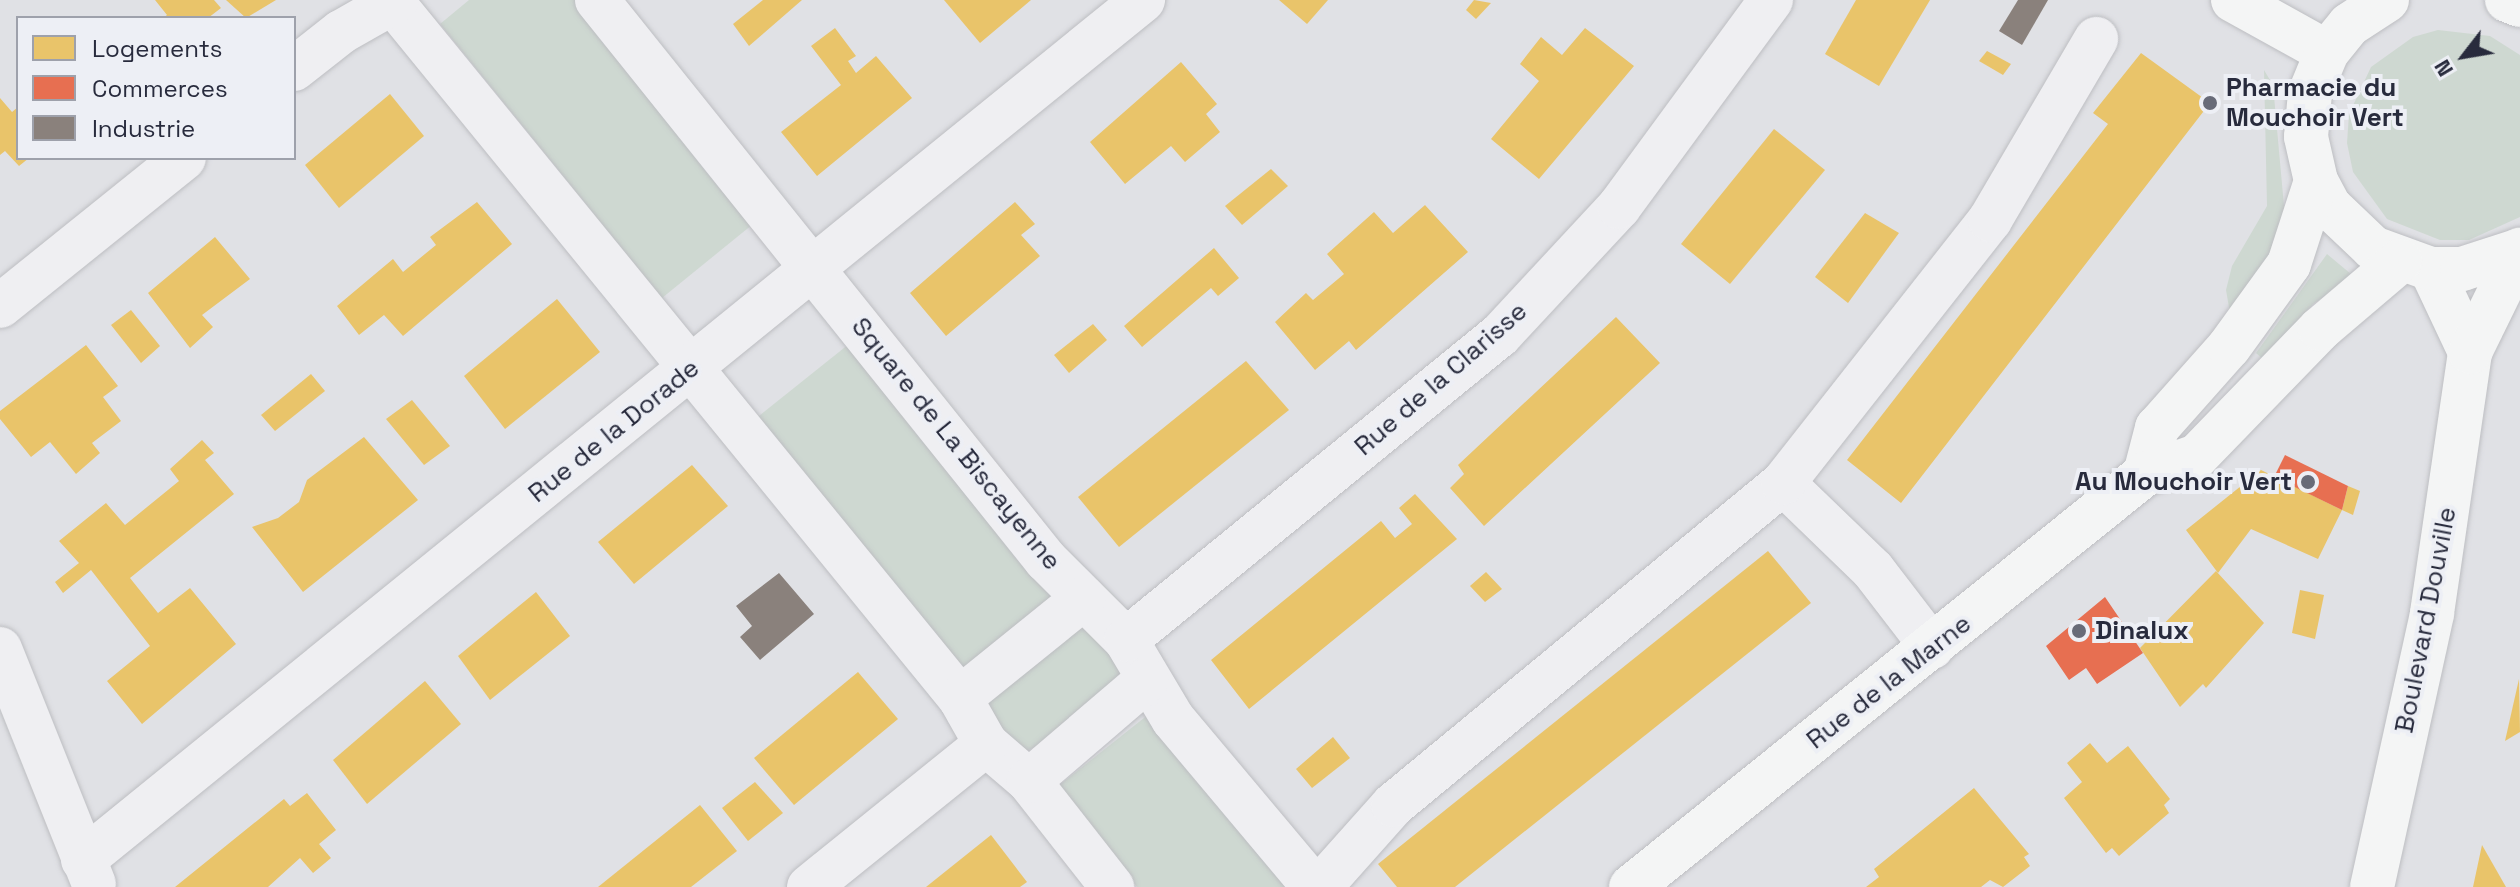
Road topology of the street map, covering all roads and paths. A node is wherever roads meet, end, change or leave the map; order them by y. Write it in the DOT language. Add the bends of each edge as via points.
graph roads {
  1 [pos="597,0"];
  2 [pos="1143,0"];
  3 [pos="1771,0"];
  4 [pos="2233,0"];
  5 [pos="2387,0"];
  6 [pos="2507,0"];
  7 [pos="395,1"];
  8 [pos="2520,5"];
  9 [pos="2096,39"];
  10 [pos="2327,52"];
  11 [pos="296,67"];
  12 [pos="182,160"];
  13 [pos="2316,181"];
  14 [pos="2520,250"];
  15 [pos="2416,265"];
  16 [pos="815,269"];
  17 [pos="0,306"];
  18 [pos="2470,352"];
  19 [pos="690,369"];
  20 [pos="2145,474"];
  21 [pos="1783,483"];
  22 [pos="1084,598"];
  23 [pos="1126,640"];
  24 [pos="1932,647"];
  25 [pos="0,649"];
  26 [pos="1147,680"];
  27 [pos="960,698"];
  28 [pos="986,744"];
  29 [pos="1029,781"];
  30 [pos="89,873"];
  31 [pos="809,887"];
  32 [pos="1112,887"];
  33 [pos="1314,887"];
  34 [pos="1320,887"];
  35 [pos="1631,887"];
  36 [pos="2372,887"];
  1 -- 16 [label="street, Square de La Biscayenne"];
  2 -- 16 [label="street, Rue de la Dorade"];
  3 -- 23 [label="street, Rue de la Clarisse" via="1627,196 1500,335"];
  4 -- 10 [label="main road"];
  5 -- 10 [label="main road" via="2349,25"];
  6 -- 8 [label="main road"];
  7 -- 11 [label="street" via="341,32"];
  7 -- 19 [label="street"];
  9 -- 21 [label="street" via="1990,220"];
  10 -- 13 [label="main road" via="2310,93 2306,137"];
  12 -- 17 [label="street"];
  13 -- 15 [label="main road" via="2349,230"];
  13 -- 20 [label="main road" via="2289,264 2229,347 2157,428"];
  14 -- 15 [label="main road" via="2462,269"];
  14 -- 18 [label="main road, Boulevard Douville"];
  15 -- 18 [label="main road"];
  15 -- 20 [label="main road, Rue de la Marne" via="2320,329 2197,456"];
  16 -- 19 [label="street, Rue de la Dorade"];
  16 -- 22 [label="street, Square de La Biscayenne" via="1046,560"];
  18 -- 36 [label="main road, Boulevard Douville" via="2432,613"];
  19 -- 27 [label="street"];
  19 -- 30 [label="street, Rue de la Dorade"];
  20 -- 24 [label="main road, Rue de la Marne"];
  21 -- 24 [label="street" via="1873,570"];
  21 -- 34 [label="street" via="1393,805"];
  22 -- 23 [label="street, Square de La Biscayenne"];
  22 -- 27 [label="street"];
  23 -- 26 [label="street, Square de La Biscayenne"];
  24 -- 35 [label="main road, Rue de la Marne"];
  25 -- 30 [label="street"];
  26 -- 29 [label="street"];
  26 -- 33 [label="street, Square de La Biscayenne"];
  27 -- 28 [label="street"];
  28 -- 29 [label="street"];
  28 -- 31 [label="street"];
  29 -- 32 [label="street"];
}
